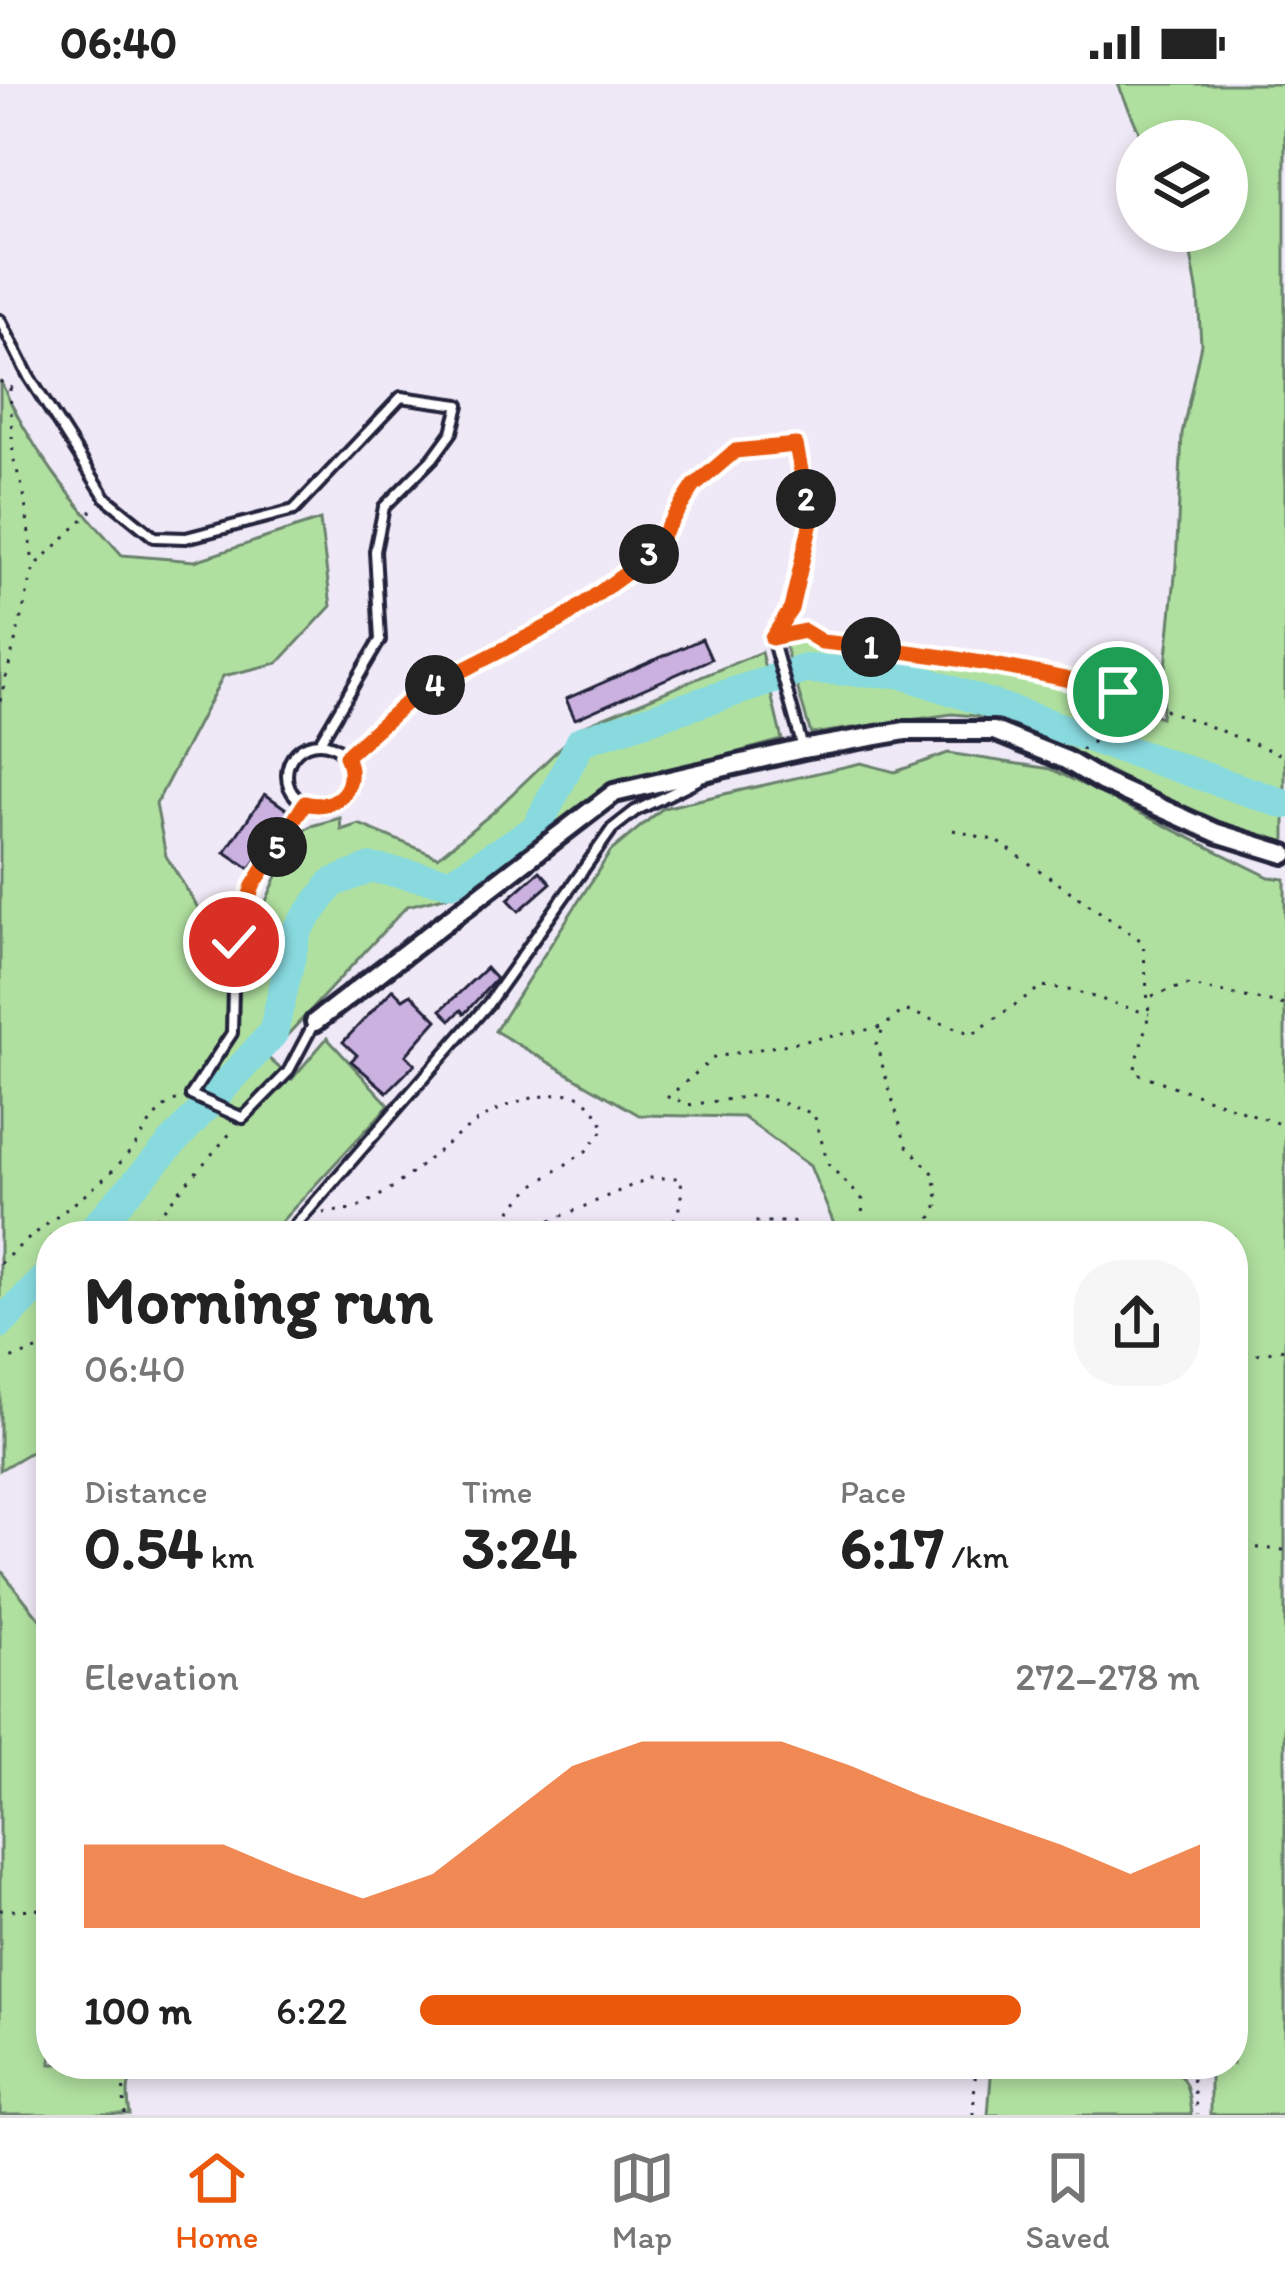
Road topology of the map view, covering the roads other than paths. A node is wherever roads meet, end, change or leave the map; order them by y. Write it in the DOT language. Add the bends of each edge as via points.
graph roads {
  1 [pos="0,320"];
  2 [pos="320,742"];
  3 [pos="802,749"];
  4 [pos="346,756"];
  5 [pos="720,768"];
  6 [pos="305,803"];
  7 [pos="1285,854"];
  8 [pos="315,1022"];
  9 [pos="299,1221"];
  1 -- 2 [label="lane" via="106,498 154,537 186,538 294,510 401,397 459,405 434,458 384,507 375,551 380,640"];
  2 -- 4 [label="lane"];
  2 -- 6 [label="lane" via="298,749 287,769 290,788"];
  3 -- 4 [label="lane" via="772,638 791,609 811,522 796,445 735,451 694,486 647,558 563,619 416,694"];
  3 -- 5 [label="street"];
  3 -- 7 [label="street" via="905,730 994,731 1217,833"];
  4 -- 6 [label="lane" via="351,777 344,795 325,806"];
  5 -- 8 [label="street" via="614,793"];
  5 -- 9 [label="lane" via="612,829 488,1004"];
  6 -- 8 [label="lane" via="253,886 234,942 232,1033 195,1096 239,1116 287,1072"];
}
